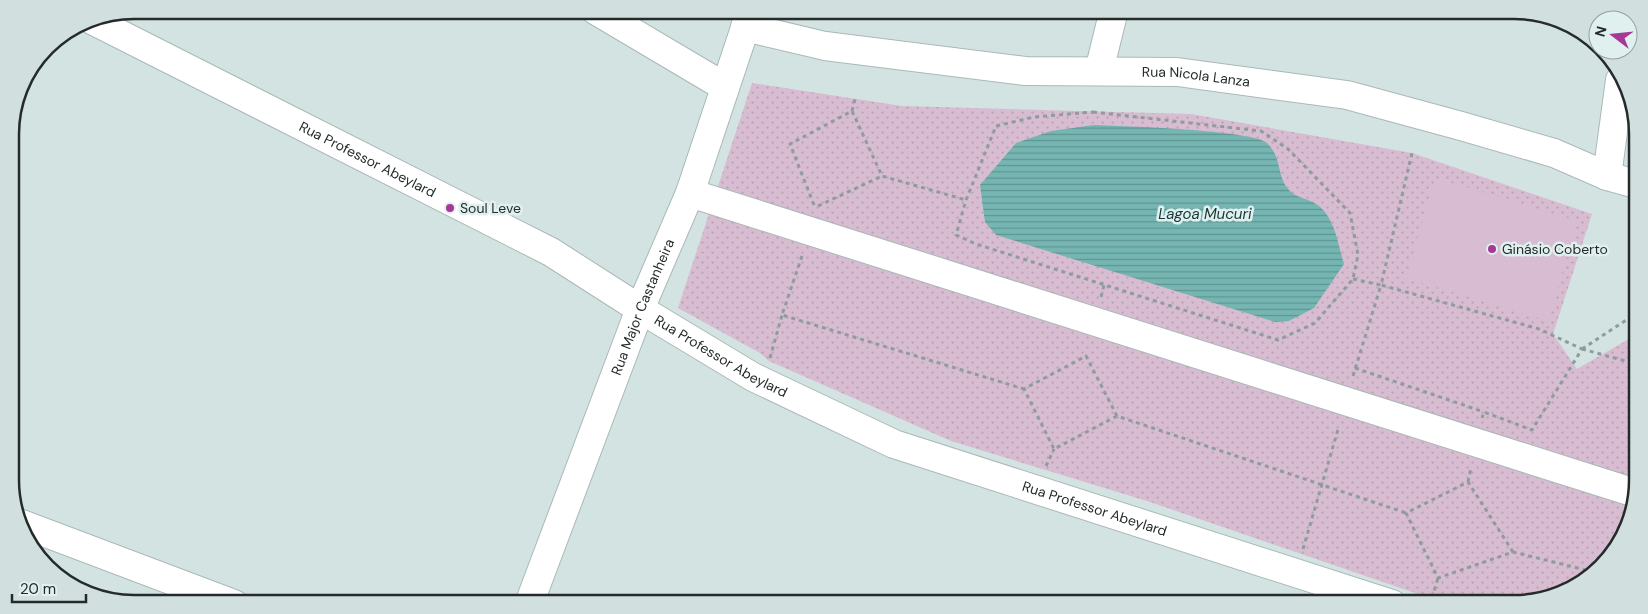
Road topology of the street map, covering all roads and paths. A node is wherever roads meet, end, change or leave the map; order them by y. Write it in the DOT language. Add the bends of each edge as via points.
graph roads {
  1 [pos="610,19"];
  2 [pos="748,19"];
  3 [pos="751,19"];
  4 [pos="1112,19"];
  5 [pos="100,24"];
  6 [pos="1099,71"];
  7 [pos="725,87"];
  8 [pos="1619,88"];
  9 [pos="855,99"];
  10 [pos="852,111"];
  11 [pos="1412,153"];
  12 [pos="882,176"];
  13 [pos="1607,176"];
  14 [pos="1629,182"];
  15 [pos="690,193"];
  16 [pos="816,207"];
  17 [pos="1353,279"];
  18 [pos="1381,285"];
  19 [pos="640,309"];
  20 [pos="782,315"];
  21 [pos="1629,318"];
  22 [pos="1582,349"];
  23 [pos="769,362"];
  24 [pos="1629,362"];
  25 [pos="1355,368"];
  26 [pos="1484,412"];
  27 [pos="1117,416"];
  28 [pos="1477,442"];
  29 [pos="1054,449"];
  30 [pos="1045,469"];
  31 [pos="1468,482"];
  32 [pos="1628,491"];
  33 [pos="1406,513"];
  34 [pos="29,527"];
  35 [pos="1512,552"];
  36 [pos="1586,570"];
  37 [pos="1438,578"];
  38 [pos="210,595"];
  39 [pos="532,595"];
  40 [pos="1340,595"];
  41 [pos="1433,595"];
  1 -- 7 [label="street"];
  2 -- 7 [label="street, Rua Major Castanheira"];
  3 -- 6 [label="street, Rua Nicola Lanza" via="825,46 1025,71"];
  4 -- 6 [label="street"];
  5 -- 19 [label="street, Rua Professor Abeylard" via="551,252"];
  6 -- 13 [label="street, Rua Nicola Lanza" via="1177,72 1347,95 1554,153"];
  7 -- 15 [label="street, Rua Major Castanheira"];
  8 -- 13 [label="street"];
  9 -- 10 [label="path"];
  11 -- 18 [label="path"];
  12 -- 16 [label="path"];
  13 -- 14 [label="street, Rua Nicola Lanza"];
  15 -- 19 [label="street, Rua Major Castanheira"];
  15 -- 28 [label="street"];
  17 -- 17 [label="path" via="1315,323 1278,340 956,235 966,200 996,126 1034,117 1093,112 1261,131 1288,149 1350,213 1358,255"];
  17 -- 18 [label="path"];
  18 -- 22 [label="path" via="1539,329"];
  19 -- 39 [label="street, Rua Major Castanheira"];
  19 -- 40 [label="street, Rua Professor Abeylard" via="753,377 894,444"];
  20 -- 23 [label="path"];
  21 -- 22 [label="path"];
  22 -- 24 [label="path"];
  22 -- 26 [label="path" via="1532,430"];
  25 -- 26 [label="path"];
  26 -- 28 [label="path"];
  27 -- 29 [label="path"];
  27 -- 29 [label="path" via="1086,356 1039,380 1024,389"];
  27 -- 33 [label="path"];
  28 -- 31 [label="path"];
  28 -- 32 [label="street"];
  29 -- 30 [label="path"];
  31 -- 33 [label="path"];
  31 -- 35 [label="path"];
  33 -- 37 [label="path"];
  34 -- 38 [label="street"];
  35 -- 36 [label="path"];
  35 -- 37 [label="path"];
  37 -- 41 [label="path"];
}
